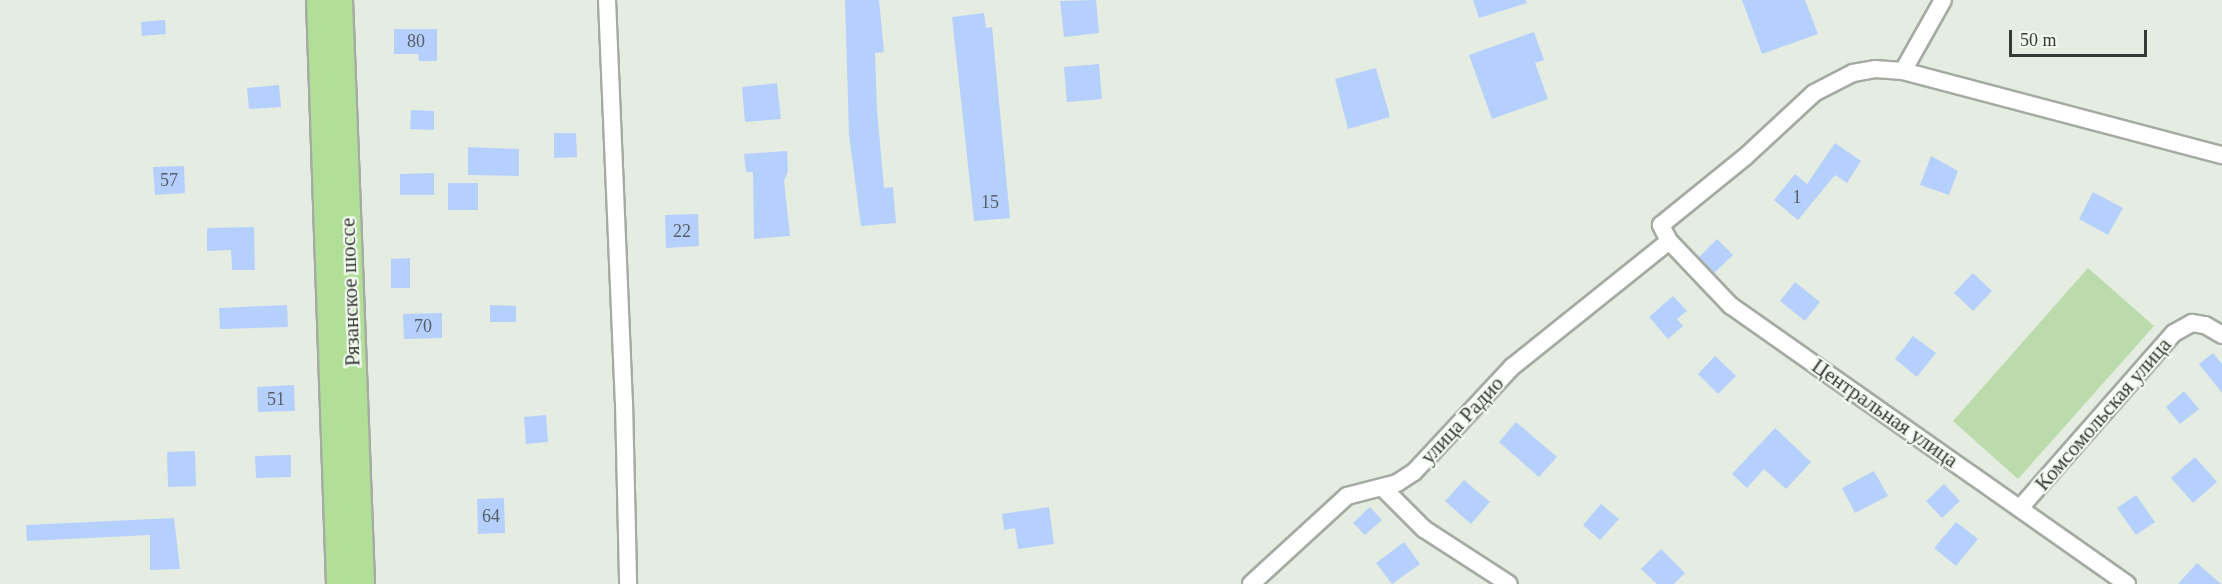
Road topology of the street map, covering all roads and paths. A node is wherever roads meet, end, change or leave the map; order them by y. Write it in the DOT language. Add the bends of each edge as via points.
graph roads {
  1 [pos="320,0"];
  2 [pos="339,0"];
  3 [pos="607,0"];
  4 [pos="1943,0"];
  5 [pos="1903,71"];
  6 [pos="2222,155"];
  7 [pos="1668,241"];
  8 [pos="2222,335"];
  9 [pos="1383,488"];
  10 [pos="2020,508"];
  11 [pos="340,584"];
  12 [pos="361,584"];
  13 [pos="628,584"];
  14 [pos="1251,584"];
  15 [pos="1509,584"];
  16 [pos="2127,584"];
  1 -- 11 [label="main road, Рязанское шоссе"];
  2 -- 12 [label="main road, Рязанское шоссе"];
  3 -- 13 [label="street"];
  4 -- 5 [label="street"];
  5 -- 6 [label="street"];
  5 -- 7 [label="street, Центральная улица" via="1875,69 1853,73 1814,93 1745,157 1660,225"];
  7 -- 9 [label="street, улица Радио" via="1512,367 1414,472"];
  7 -- 10 [label="street, Центральная улица" via="1731,306"];
  8 -- 10 [label="street, Комсомольская улица" via="2192,323 2174,333"];
  9 -- 14 [label="street, улица Радио" via="1347,496"];
  9 -- 15 [label="street" via="1424,529"];
  10 -- 16 [label="street, Центральная улица"];
}
